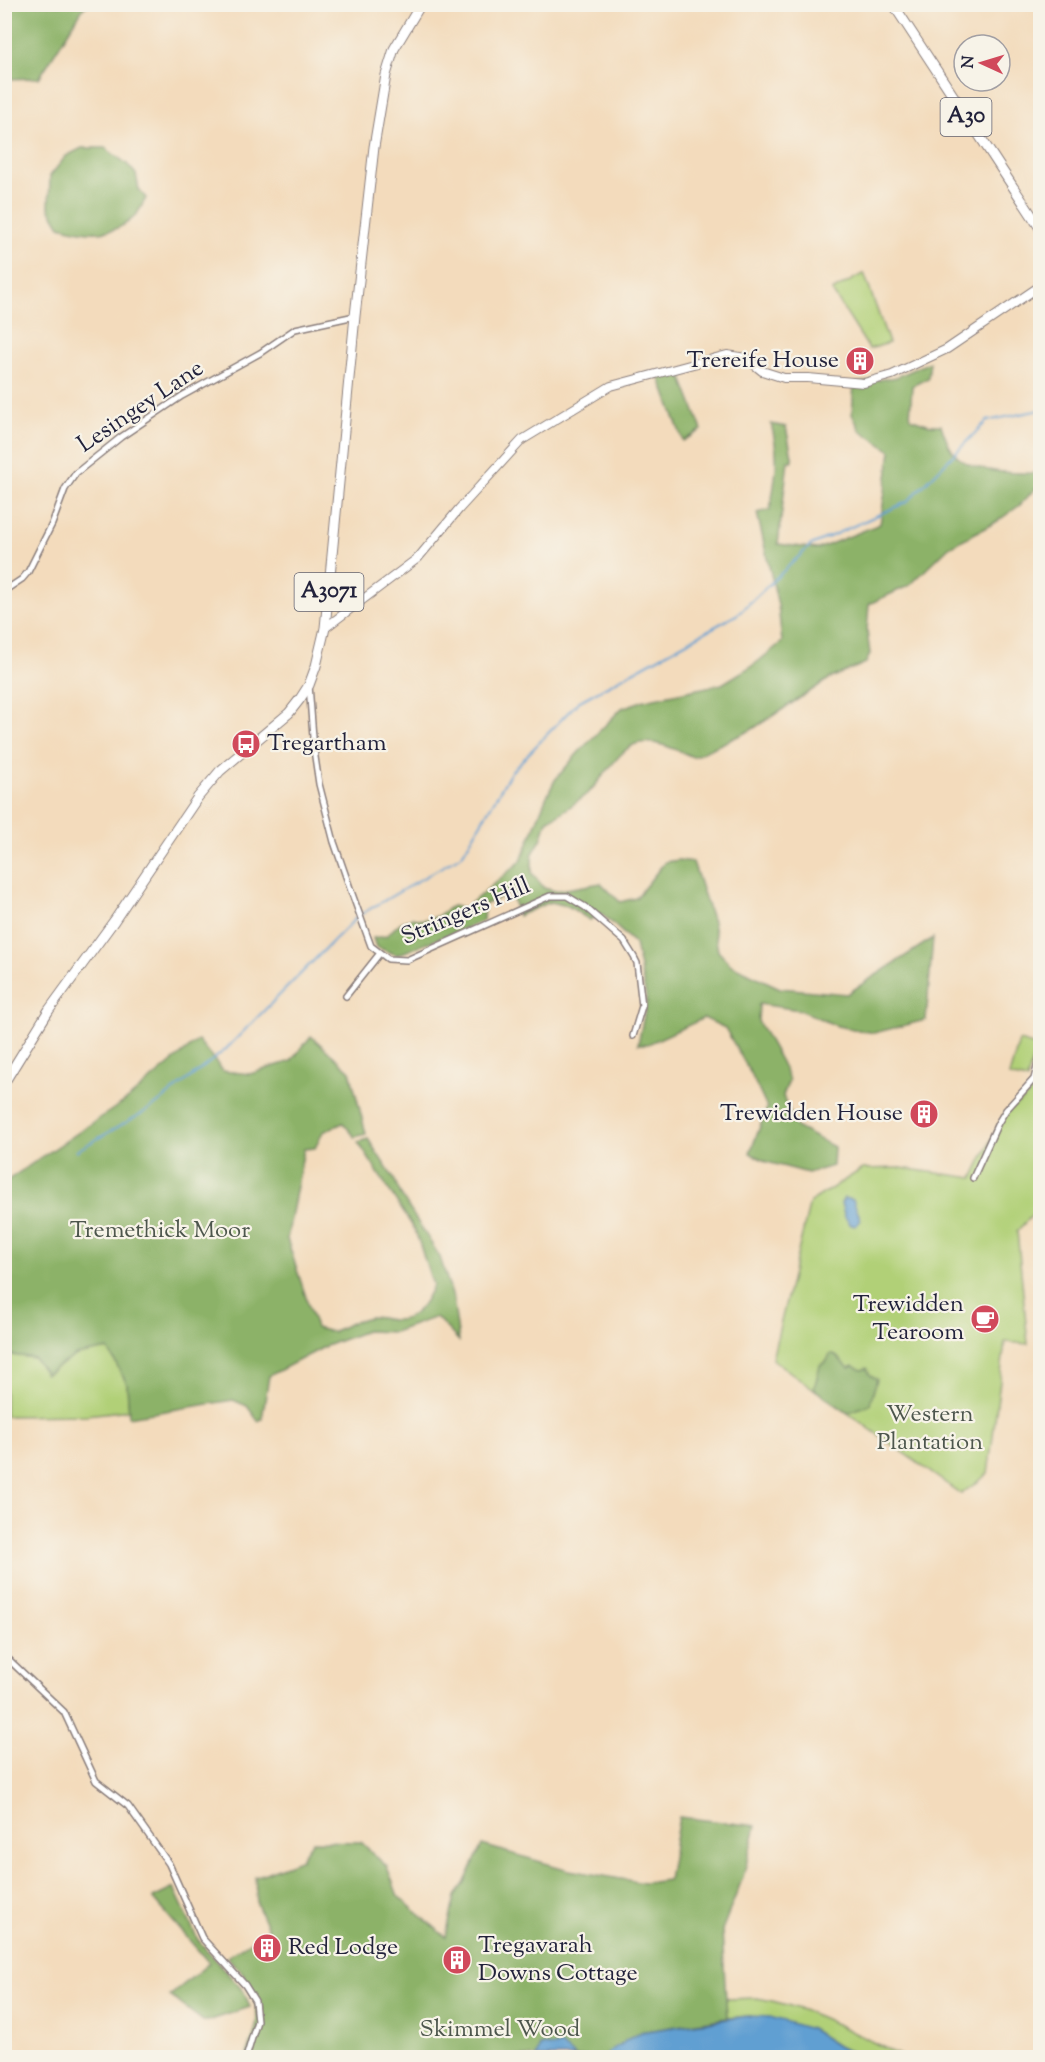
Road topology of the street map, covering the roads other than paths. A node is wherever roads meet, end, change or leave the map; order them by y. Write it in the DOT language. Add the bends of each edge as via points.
graph roads {
  1 [pos="421,4"];
  2 [pos="893,4"];
  3 [pos="1041,228"];
  4 [pos="1041,286"];
  5 [pos="355,316"];
  6 [pos="4,591"];
  7 [pos="325,628"];
  8 [pos="309,685"];
  9 [pos="380,953"];
  10 [pos="346,996"];
  11 [pos="633,1036"];
  12 [pos="1041,1056"];
  13 [pos="4,1083"];
  14 [pos="973,1178"];
  15 [pos="4,1655"];
  16 [pos="246,2058"];
  1 -- 5 [label="main road, A3071" via="394,49 386,75 372,159"];
  2 -- 3 [label="main road, A30"];
  4 -- 7 [label="main road" via="947,349 892,375 864,383 784,378 762,370 746,358 727,355 611,386 522,440 418,558"];
  5 -- 6 [label="street, Lesingey Lane" via="295,330 121,437 76,473 64,489 28,572"];
  5 -- 7 [label="main road, A3071"];
  7 -- 8 [label="main road, A3071"];
  8 -- 9 [label="street, Stringers Hill" via="319,784 334,842 371,946"];
  8 -- 13 [label="main road, A3071" via="288,713 220,771 198,797 49,1010"];
  9 -- 10 [label="street"];
  9 -- 11 [label="street, Stringers Hill" via="388,959 407,960 550,896 567,896 624,941 637,963 642,1006"];
  12 -- 14 [label="street" via="1034,1079 1006,1110"];
  15 -- 16 [label="street" via="64,1712 96,1780 128,1806 169,1864 202,1938 255,2001 257,2021"];
}
